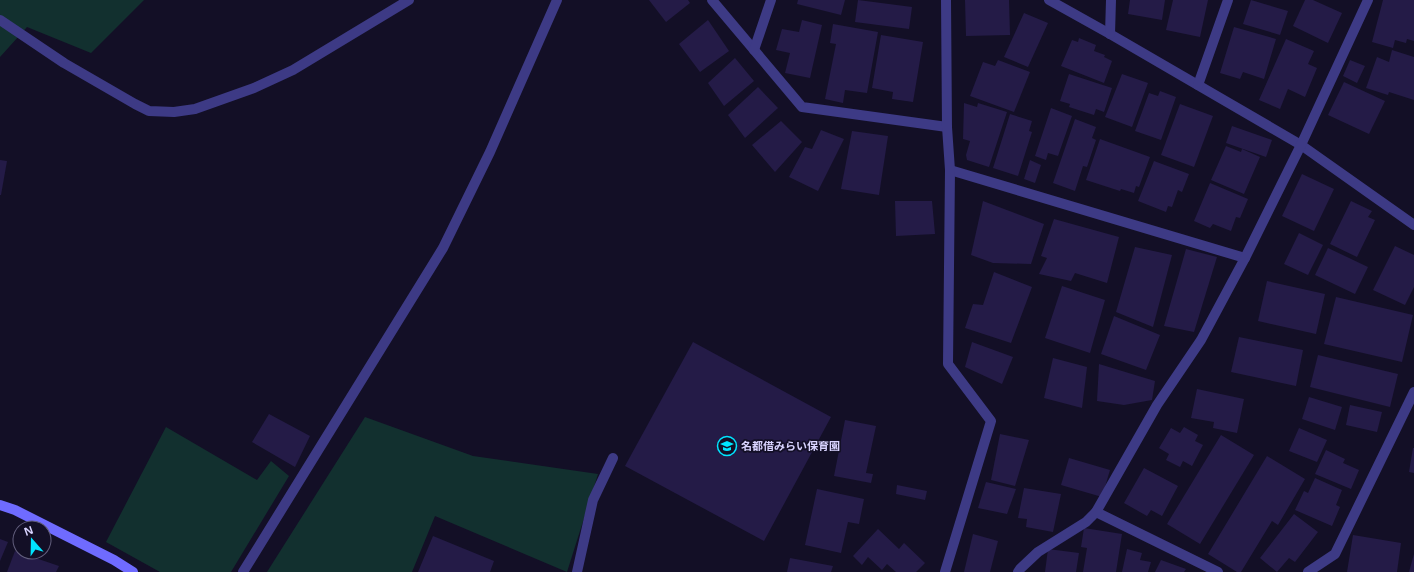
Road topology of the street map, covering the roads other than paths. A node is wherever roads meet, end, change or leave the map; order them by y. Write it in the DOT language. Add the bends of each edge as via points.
graph roads {
  1 [pos="409,0"];
  2 [pos="557,0"];
  3 [pos="712,0"];
  4 [pos="770,0"];
  5 [pos="946,0"];
  6 [pos="1049,0"];
  7 [pos="1111,0"];
  8 [pos="1228,0"];
  9 [pos="1368,0"];
  10 [pos="0,20"];
  11 [pos="1110,34"];
  12 [pos="754,50"];
  13 [pos="1198,86"];
  14 [pos="947,127"];
  15 [pos="1301,145"];
  16 [pos="950,170"];
  17 [pos="1414,225"];
  18 [pos="1245,258"];
  19 [pos="1414,392"];
  20 [pos="613,458"];
  21 [pos="0,505"];
  22 [pos="1096,512"];
  23 [pos="134,572"];
  24 [pos="243,572"];
  25 [pos="577,572"];
  26 [pos="945,572"];
  27 [pos="1018,572"];
  28 [pos="1218,572"];
  29 [pos="1308,572"];
  1 -- 10 [label="street" via="293,70 254,88 195,108 174,112 149,110 134,104 64,63"];
  2 -- 24 [label="street" via="490,152 443,248"];
  3 -- 12 [label="street"];
  4 -- 12 [label="street"];
  5 -- 14 [label="street"];
  6 -- 11 [label="street"];
  7 -- 11 [label="street"];
  8 -- 13 [label="street"];
  9 -- 15 [label="street"];
  11 -- 13 [label="street"];
  12 -- 14 [label="street" via="802,107"];
  13 -- 15 [label="street"];
  14 -- 16 [label="street"];
  15 -- 17 [label="street"];
  15 -- 18 [label="street"];
  16 -- 18 [label="street"];
  16 -- 26 [label="street" via="948,364 991,421"];
  18 -- 22 [label="street" via="1201,340 1157,405"];
  19 -- 29 [label="street" via="1335,554"];
  20 -- 25 [label="street" via="593,500"];
  21 -- 23 [label="street" via="15,510"];
  22 -- 27 [label="street" via="1086,522 1038,552"];
  22 -- 28 [label="street"];
}
